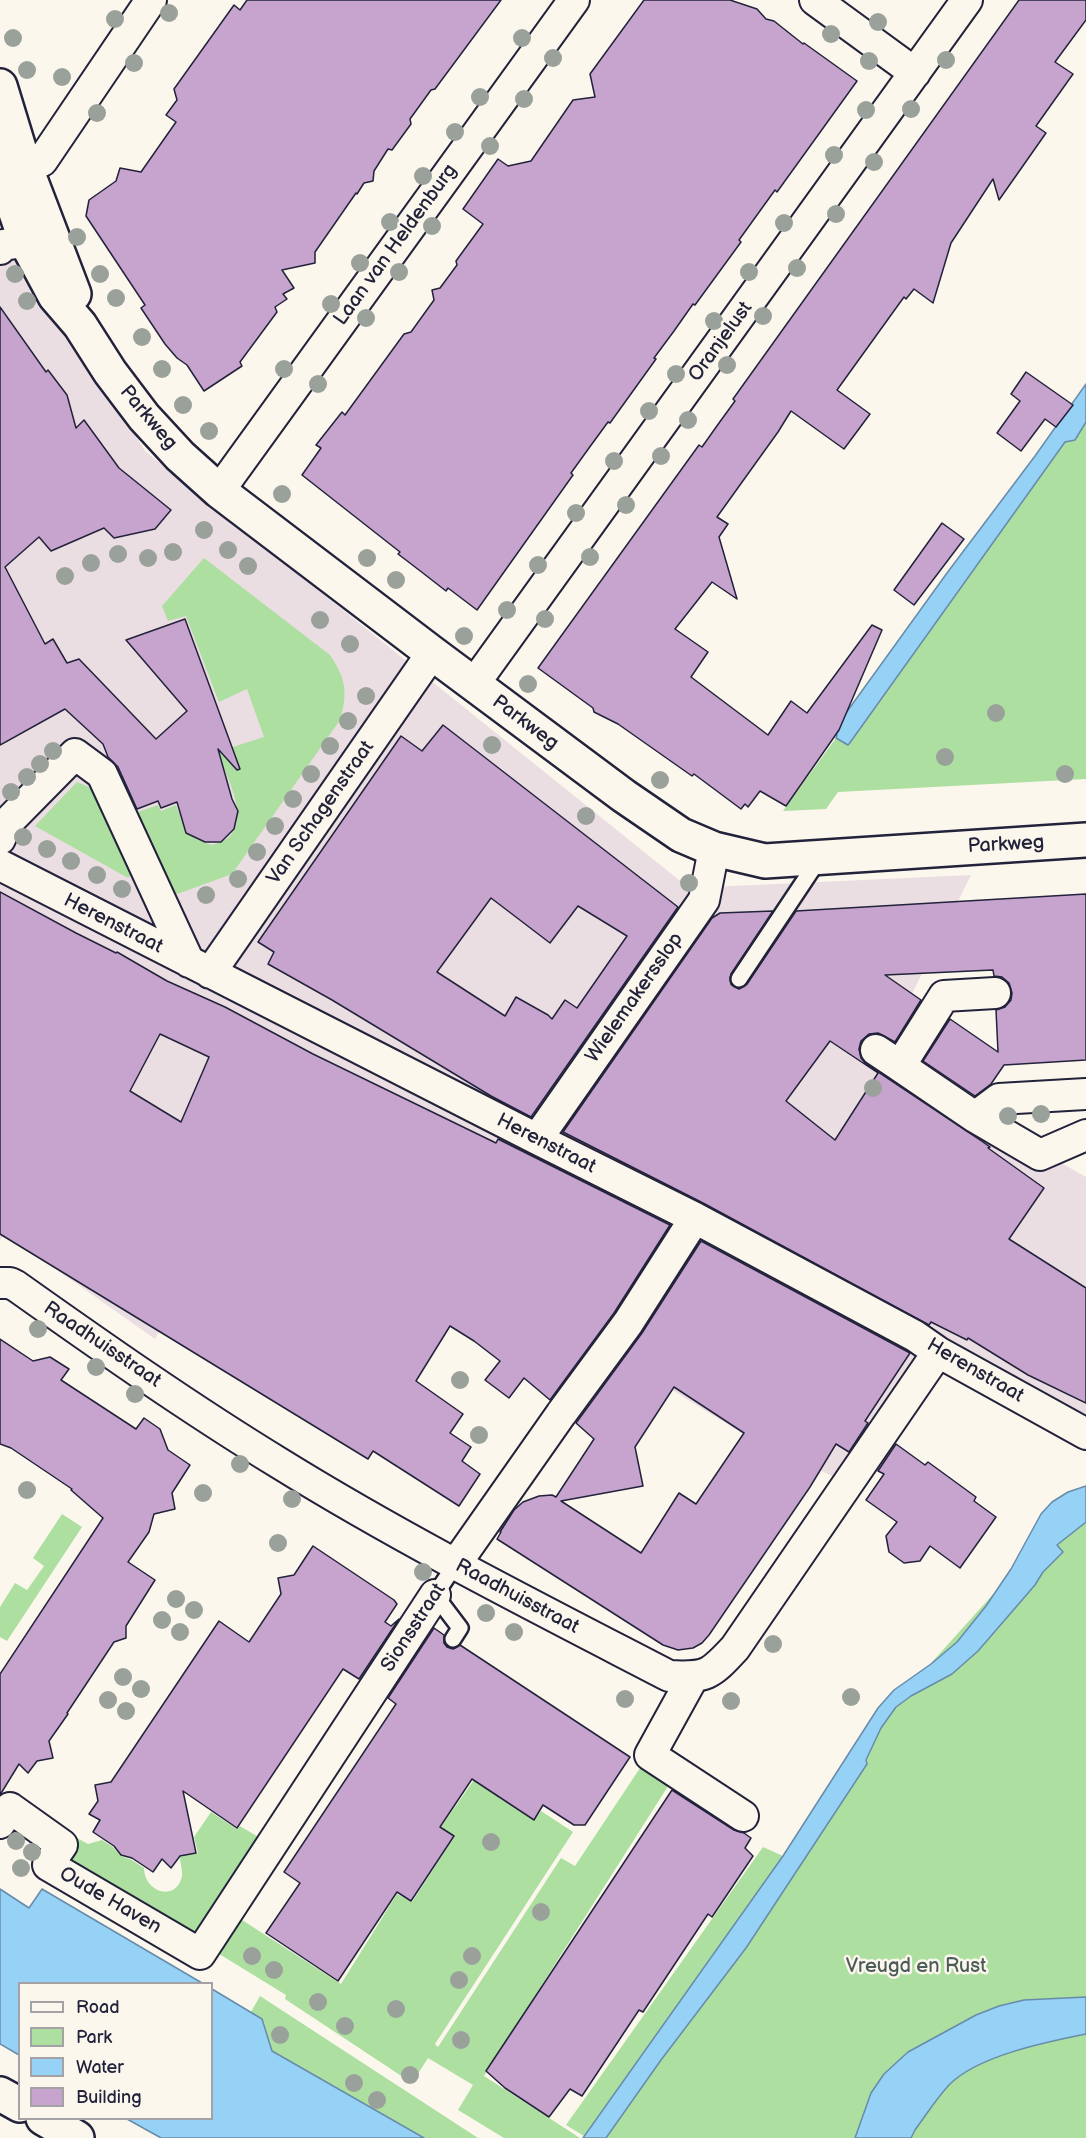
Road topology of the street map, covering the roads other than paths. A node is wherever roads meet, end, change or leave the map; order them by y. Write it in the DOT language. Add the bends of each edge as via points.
graph roads {
  1 [pos="151,0"];
  2 [pos="574,0"];
  3 [pos="814,0"];
  4 [pos="967,0"];
  5 [pos="915,73"];
  6 [pos="0,86"];
  7 [pos="7,158"];
  8 [pos="26,243"];
  9 [pos="219,491"];
  10 [pos="432,653"];
  11 [pos="474,684"];
  12 [pos="0,838"];
  13 [pos="1086,840"];
  14 [pos="714,849"];
  15 [pos="819,859"];
  16 [pos="0,865"];
  17 [pos="199,968"];
  18 [pos="739,979"];
  19 [pos="995,993"];
  20 [pos="1086,1094"];
  21 [pos="975,1117"];
  22 [pos="1086,1135"];
  23 [pos="537,1139"];
  24 [pos="695,1218"];
  25 [pos="0,1283"];
  26 [pos="938,1352"];
  27 [pos="1086,1434"];
  28 [pos="455,1565"];
  29 [pos="435,1595"];
  30 [pos="453,1639"];
  31 [pos="693,1677"];
  32 [pos="743,1816"];
  33 [pos="0,1823"];
  34 [pos="200,1954"];
  35 [pos="0,2094"];
  36 [pos="18,2104"];
  37 [pos="46,2120"];
  38 [pos="77,2138"];
  1 -- 7 [label="street" via="42,161"];
  2 -- 9 [label="street, Laan van Heldenburg"];
  3 -- 5 [label="street"];
  4 -- 5 [label="street, Oranjelust"];
  5 -- 11 [label="street, Oranjelust"];
  6 -- 7 [label="street, Parkweg"];
  7 -- 8 [label="street, Parkweg"];
  8 -- 9 [label="street, Parkweg" via="72,287 80,325 144,417"];
  9 -- 10 [label="street, Parkweg"];
  10 -- 11 [label="street, Parkweg"];
  10 -- 17 [label="street, Van Schagenstraat"];
  11 -- 14 [label="street, Parkweg" via="624,796 681,835"];
  12 -- 17 [label="street" via="7,823 75,754 102,774"];
  13 -- 15 [label="street, Parkweg"];
  14 -- 15 [label="street, Parkweg" via="765,861"];
  14 -- 23 [label="street, Wielemakersslop" via="704,900"];
  15 -- 18 [label="lane"];
  16 -- 17 [label="street, Herenstraat"];
  17 -- 23 [label="street, Herenstraat"];
  19 -- 21 [label="street" via="945,996 888,1058"];
  20 -- 21 [label="street" via="999,1099"];
  21 -- 22 [label="street" via="1040,1155"];
  23 -- 24 [label="street, Herenstraat"];
  24 -- 26 [label="street, Herenstraat"];
  24 -- 28 [label="street, Sionsstraat" via="628,1323"];
  25 -- 28 [label="street, Raadhuisstraat" via="16,1286 279,1463"];
  26 -- 27 [label="street, Herenstraat"];
  26 -- 31 [label="street" via="735,1648 714,1670"];
  28 -- 29 [label="lane, Sionsstraat"];
  28 -- 31 [label="street, Raadhuisstraat" via="669,1676"];
  29 -- 30 [label="lane" via="460,1628"];
  29 -- 34 [label="street, Sionsstraat"];
  31 -- 32 [label="street" via="650,1755"];
  33 -- 34 [label="street, Oude Haven" via="10,1808 62,1845 48,1865"];
  35 -- 36 [label="street"];
  37 -- 38 [label="street"];
}
